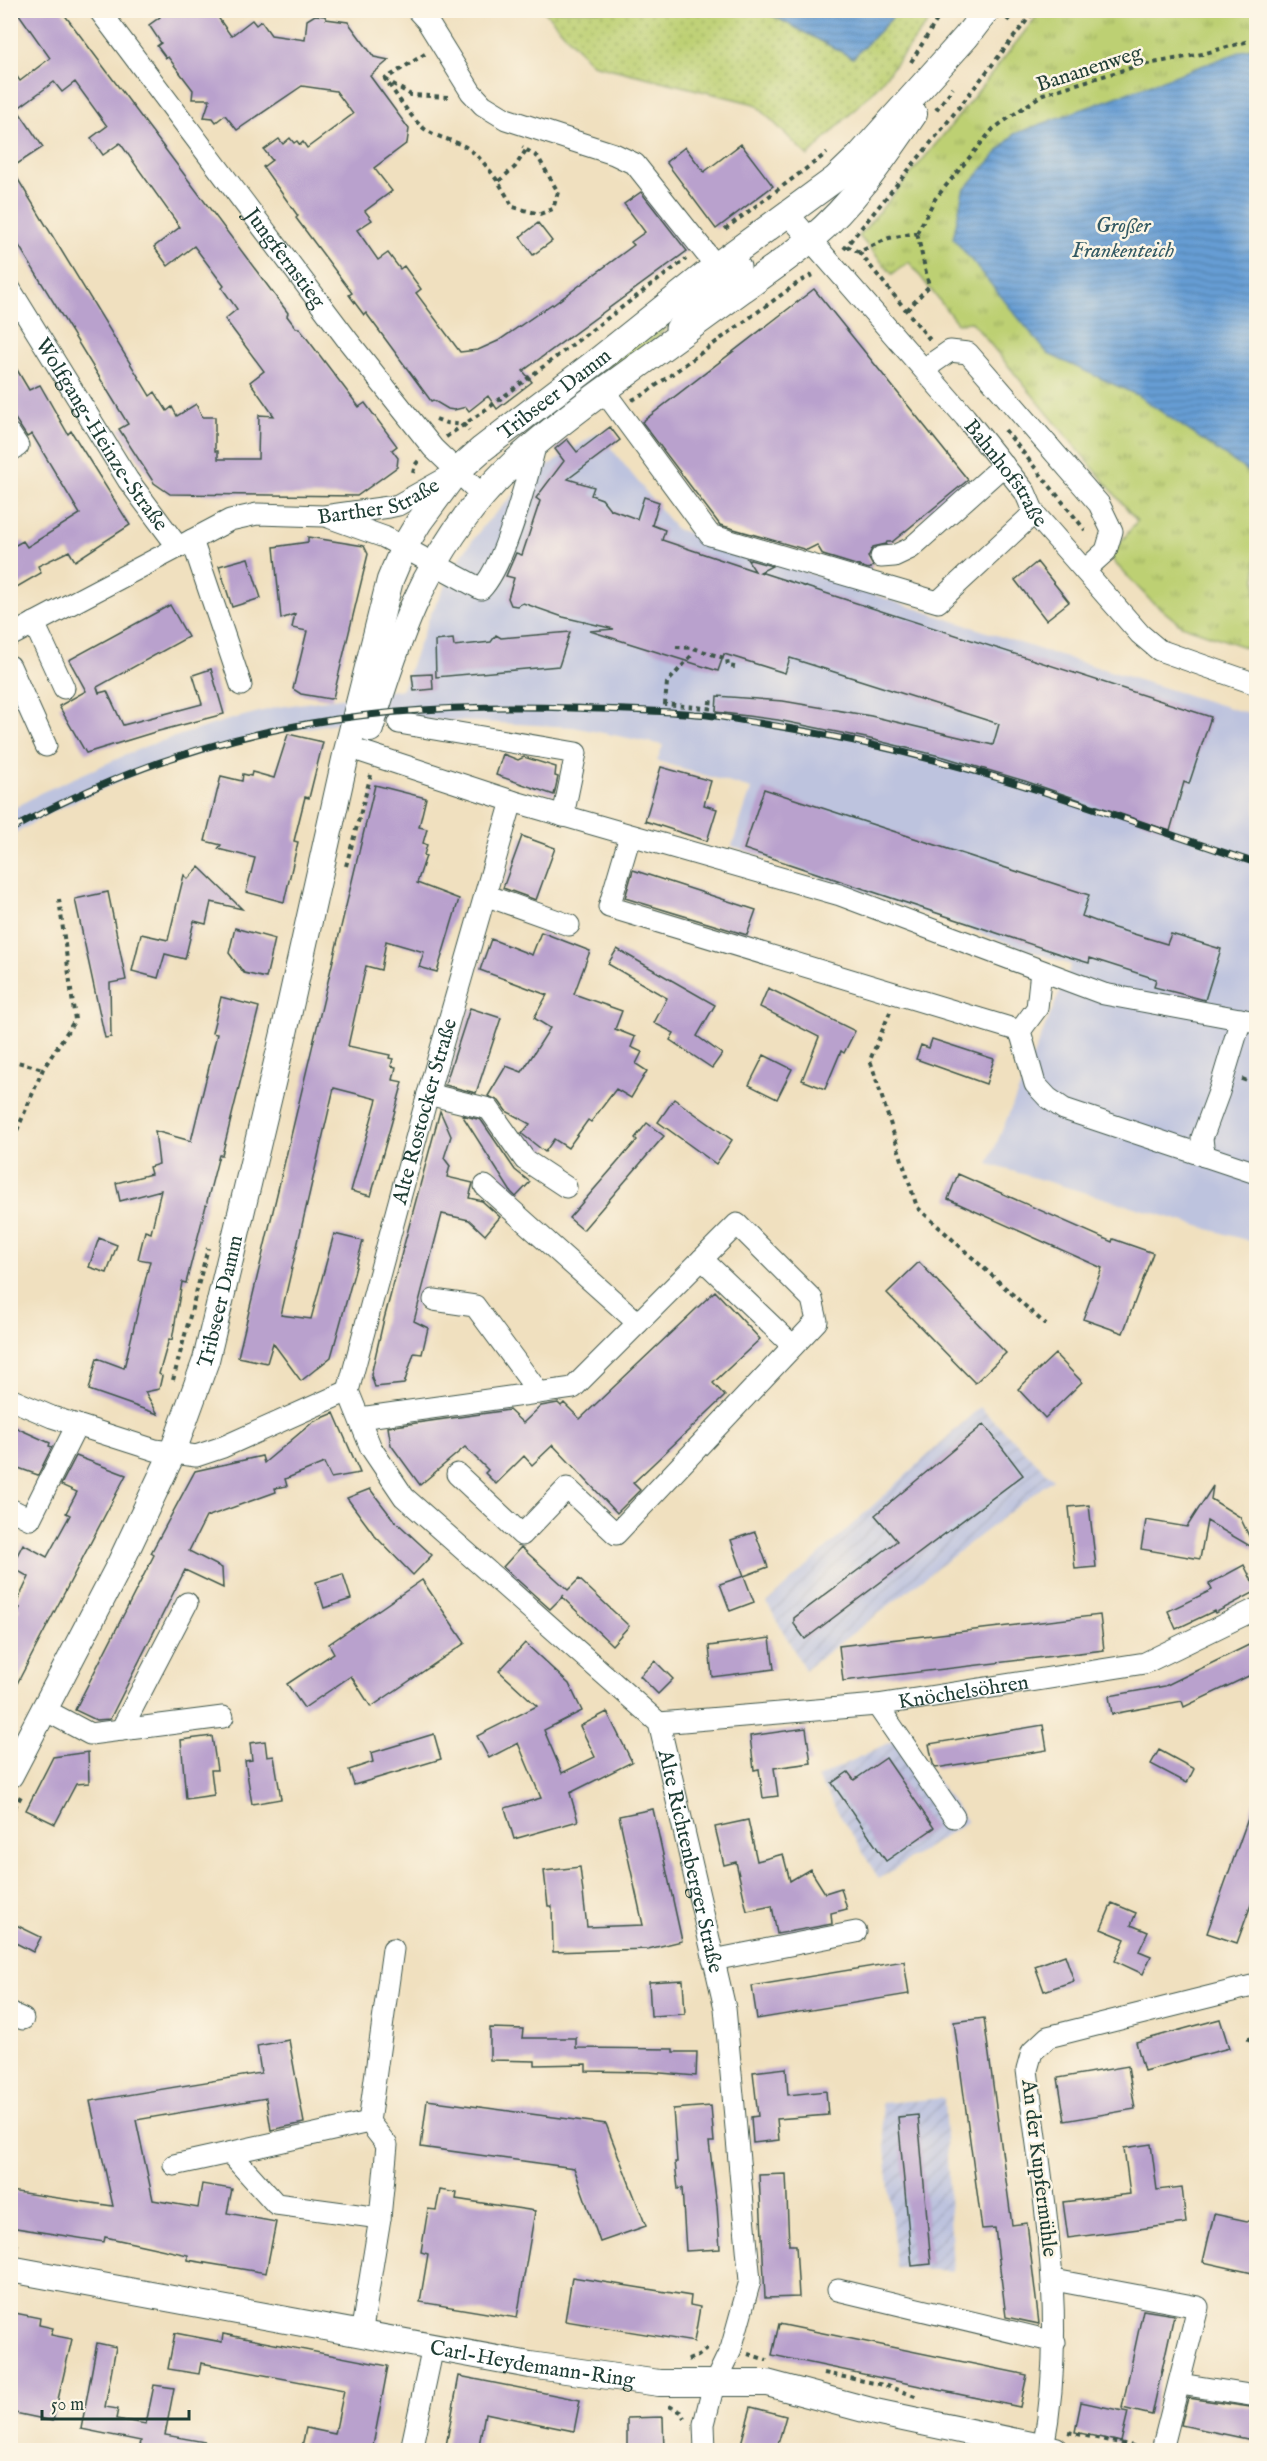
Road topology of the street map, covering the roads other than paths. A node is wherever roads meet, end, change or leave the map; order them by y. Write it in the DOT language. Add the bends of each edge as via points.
graph roads {
  1 [pos="99,10"];
  2 [pos="417,10"];
  3 [pos="987,10"];
  4 [pos="966,37"];
  5 [pos="788,214"];
  6 [pos="811,240"];
  7 [pos="708,256"];
  8 [pos="10,289"];
  9 [pos="652,356"];
  10 [pos="924,369"];
  11 [pos="610,399"];
  12 [pos="10,434"];
  13 [pos="536,444"];
  14 [pos="10,451"];
  15 [pos="1004,465"];
  16 [pos="456,472"];
  17 [pos="483,496"];
  18 [pos="1034,513"];
  19 [pos="324,516"];
  20 [pos="404,548"];
  21 [pos="175,553"];
  22 [pos="881,557"];
  23 [pos="441,569"];
  24 [pos="1085,570"];
  25 [pos="34,623"];
  26 [pos="10,636"];
  27 [pos="10,666"];
  28 [pos="241,684"];
  29 [pos="1257,684"];
  30 [pos="64,688"];
  31 [pos="399,723"];
  32 [pos="46,746"];
  33 [pos="363,752"];
  34 [pos="512,801"];
  35 [pos="563,816"];
  36 [pos="630,836"];
  37 [pos="322,866"];
  38 [pos="485,895"];
  39 [pos="569,925"];
  40 [pos="1041,970"];
  41 [pos="1249,1020"];
  42 [pos="1020,1031"];
  43 [pos="428,1094"];
  44 [pos="1204,1156"];
  45 [pos="1257,1173"];
  46 [pos="485,1186"];
  47 [pos="566,1187"];
  48 [pos="702,1259"];
  49 [pos="434,1300"];
  50 [pos="638,1323"];
  51 [pos="793,1346"];
  52 [pos="348,1391"];
  53 [pos="539,1393"];
  54 [pos="10,1399"];
  55 [pos="360,1418"];
  56 [pos="77,1425"];
  57 [pos="174,1453"];
  58 [pos="457,1474"];
  59 [pos="10,1509"];
  60 [pos="187,1603"];
  61 [pos="1257,1609"];
  62 [pos="877,1705"];
  63 [pos="45,1710"];
  64 [pos="223,1717"];
  65 [pos="659,1723"];
  66 [pos="121,1730"];
  67 [pos="10,1775"];
  68 [pos="954,1817"];
  69 [pos="856,1932"];
  70 [pos="393,1949"];
  71 [pos="713,1959"];
  72 [pos="1256,1986"];
  73 [pos="369,2122"];
  74 [pos="230,2153"];
  75 [pos="174,2165"];
  76 [pos="380,2218"];
  77 [pos="10,2269"];
  78 [pos="1054,2280"];
  79 [pos="838,2290"];
  80 [pos="361,2335"];
  81 [pos="1055,2342"];
  82 [pos="433,2347"];
  83 [pos="714,2384"];
  84 [pos="1180,2384"];
  85 [pos="1257,2396"];
  86 [pos="1049,2449"];
  87 [pos="411,2451"];
  88 [pos="705,2451"];
  89 [pos="1162,2451"];
  1 -- 16 [label="street, Jungfernstieg" via="349,342"];
  2 -- 7 [label="street" via="483,105 549,134 635,164"];
  3 -- 4 [label="main road, Tribseer Damm"];
  4 -- 5 [label="main road, Tribseer Damm" via="861,154"];
  4 -- 6 [label="main road, Tribseer Damm" via="891,148"];
  5 -- 6 [label="street, Bahnhofstraße"];
  5 -- 7 [label="main road, Tribseer Damm"];
  6 -- 9 [label="main road, Tribseer Damm"];
  6 -- 10 [label="street, Bahnhofstraße"];
  7 -- 9 [label="street" via="731,262 740,270 702,301"];
  7 -- 16 [label="main road, Tribseer Damm" via="601,358"];
  8 -- 21 [label="street, Wolfgang-Heinze-Straße"];
  9 -- 11 [label="main road, Tribseer Damm"];
  10 -- 15 [label="street, Bahnhofstraße"];
  10 -- 24 [label="street" via="950,351 968,353 1100,504 1112,531 1106,551"];
  11 -- 13 [label="main road, Tribseer Damm"];
  11 -- 18 [label="street" via="710,535 938,602"];
  12 -- 14 [label="street" via="18,446"];
  13 -- 17 [label="main road, Tribseer Damm"];
  13 -- 23 [label="street, Tribseer Damm" via="521,498 490,580 481,589"];
  15 -- 18 [label="street, Bahnhofstraße" via="1026,492"];
  15 -- 22 [label="street" via="911,548"];
  16 -- 17 [label="street, Jungfernstieg"];
  16 -- 19 [label="street, Barther Straße" via="398,505"];
  16 -- 20 [label="main road, Tribseer Damm"];
  17 -- 23 [label="main road, Tribseer Damm" via="460,525"];
  18 -- 24 [label="street, Bahnhofstraße"];
  19 -- 20 [label="street, Barther Straße"];
  19 -- 21 [label="street" via="257,514 230,520"];
  20 -- 23 [label="street, Barther Straße"];
  20 -- 37 [label="main road, Tribseer Damm" via="390,580"];
  21 -- 25 [label="street"];
  21 -- 28 [label="street, Wolfgang-Heinze-Straße"];
  23 -- 33 [label="main road, Tribseer Damm" via="408,615"];
  24 -- 29 [label="street, Bahnhofstraße" via="1140,634 1159,650"];
  25 -- 26 [label="street"];
  25 -- 30 [label="street"];
  27 -- 32 [label="street"];
  31 -- 35 [label="street" via="576,753"];
  33 -- 34 [label="street"];
  33 -- 37 [label="main road, Tribseer Damm"];
  34 -- 35 [label="street"];
  34 -- 38 [label="street, Alte Rostocker Straße"];
  35 -- 36 [label="street"];
  36 -- 40 [label="street" via="840,895"];
  36 -- 42 [label="street" via="609,907"];
  37 -- 57 [label="main road, Tribseer Damm" via="206,1360"];
  38 -- 39 [label="street"];
  38 -- 43 [label="street, Alte Rostocker Straße"];
  40 -- 41 [label="street" via="1104,994"];
  40 -- 42 [label="street" via="1037,1008"];
  41 -- 44 [label="street" via="1202,1138"];
  42 -- 44 [label="street" via="1035,1084 1064,1109"];
  43 -- 47 [label="street" via="489,1109 525,1160"];
  43 -- 52 [label="street, Alte Rostocker Straße"];
  44 -- 45 [label="street"];
  46 -- 50 [label="street"];
  48 -- 50 [label="street"];
  48 -- 51 [label="street"];
  48 -- 51 [label="street" via="737,1224 812,1299 817,1321"];
  49 -- 53 [label="street" via="475,1306"];
  50 -- 53 [label="street" via="573,1388"];
  51 -- 58 [label="street" via="616,1534 567,1488 522,1535"];
  52 -- 55 [label="street, Alte Richtenberger Straße"];
  52 -- 57 [label="street" via="223,1447"];
  53 -- 55 [label="street"];
  54 -- 56 [label="street"];
  55 -- 65 [label="street, Alte Richtenberger Straße" via="371,1448 404,1497"];
  56 -- 57 [label="street"];
  56 -- 59 [label="street" via="30,1519"];
  57 -- 63 [label="main road, Tribseer Damm"];
  60 -- 66 [label="street"];
  61 -- 62 [label="street, Knöchelsöhren" via="1145,1663"];
  62 -- 65 [label="street, Knöchelsöhren"];
  62 -- 68 [label="street"];
  63 -- 66 [label="street" via="90,1734"];
  63 -- 67 [label="main road, Tribseer Damm"];
  64 -- 66 [label="street"];
  65 -- 71 [label="street, Alte Richtenberger Straße"];
  69 -- 71 [label="street"];
  70 -- 73 [label="street"];
  71 -- 83 [label="street, Alte Richtenberger Straße" via="724,2008 750,2281 730,2349"];
  72 -- 78 [label="street, An der Kupfermühle" via="1047,2037 1032,2052 1027,2070"];
  73 -- 74 [label="street"];
  73 -- 76 [label="street" via="387,2145"];
  74 -- 75 [label="street"];
  74 -- 76 [label="street" via="276,2204"];
  76 -- 80 [label="street"];
  77 -- 80 [label="main road, Carl-Heydemann-Ring"];
  78 -- 81 [label="street, An der Kupfermühle"];
  78 -- 84 [label="street" via="1198,2307"];
  79 -- 81 [label="street"];
  80 -- 82 [label="main road, Carl-Heydemann-Ring"];
  81 -- 86 [label="street, An der Kupfermühle"];
  82 -- 83 [label="main road, Carl-Heydemann-Ring" via="659,2383"];
  82 -- 87 [label="street"];
  83 -- 86 [label="main road, Carl-Heydemann-Ring" via="767,2383 875,2412"];
  83 -- 88 [label="street, Alte Richtenberger Straße" via="704,2424"];
  84 -- 85 [label="street"];
  84 -- 89 [label="street"];
}
